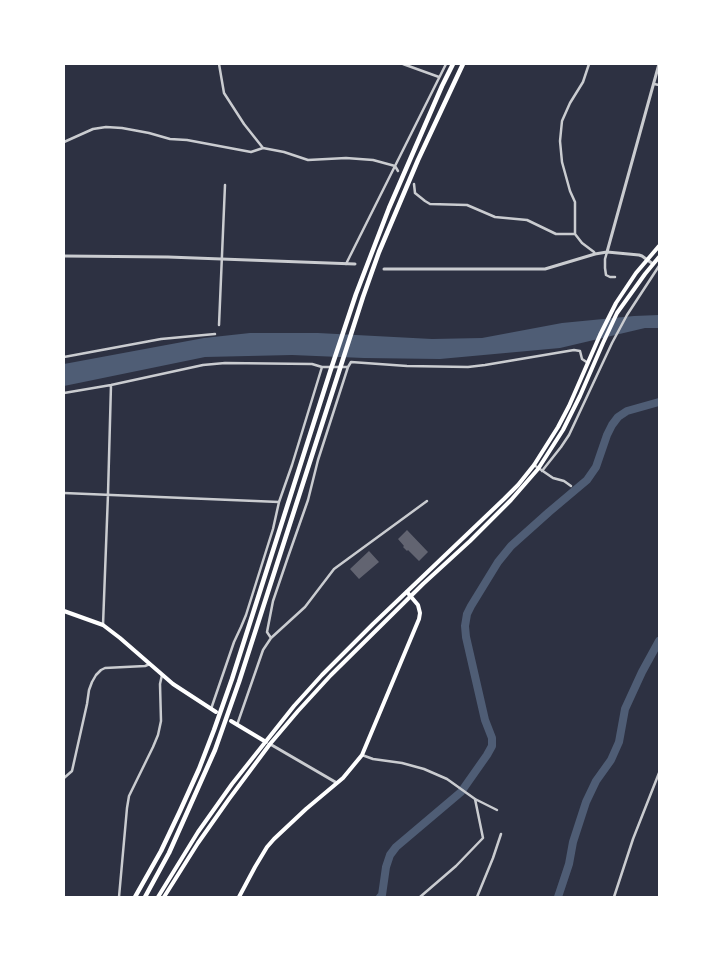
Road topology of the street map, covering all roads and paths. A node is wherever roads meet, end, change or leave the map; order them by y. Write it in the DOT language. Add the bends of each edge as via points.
graph roads {
  1 [pos="219,64"];
  2 [pos="403,64"];
  3 [pos="446,64"];
  4 [pos="453,64"];
  5 [pos="463,64"];
  6 [pos="589,64"];
  7 [pos="659,64"];
  8 [pos="439,77"];
  9 [pos="654,84"];
  10 [pos="659,85"];
  11 [pos="64,142"];
  12 [pos="263,148"];
  13 [pos="395,166"];
  14 [pos="398,171"];
  15 [pos="414,184"];
  16 [pos="225,186"];
  17 [pos="575,234"];
  18 [pos="659,246"];
  19 [pos="607,252"];
  20 [pos="595,254"];
  21 [pos="64,256"];
  22 [pos="659,257"];
  23 [pos="221,259"];
  24 [pos="647,259"];
  25 [pos="346,264"];
  26 [pos="355,264"];
  27 [pos="653,264"];
  28 [pos="659,266"];
  29 [pos="384,269"];
  30 [pos="615,277"];
  31 [pos="219,325"];
  32 [pos="215,334"];
  33 [pos="64,357"];
  34 [pos="588,362"];
  35 [pos="322,367"];
  36 [pos="348,367"];
  37 [pos="110,385"];
  38 [pos="64,393"];
  39 [pos="534,465"];
  40 [pos="540,470"];
  41 [pos="570,486"];
  42 [pos="64,492"];
  43 [pos="108,494"];
  44 [pos="427,501"];
  45 [pos="279,502"];
  46 [pos="407,592"];
  47 [pos="411,596"];
  48 [pos="64,611"];
  49 [pos="103,626"];
  50 [pos="271,638"];
  51 [pos="150,664"];
  52 [pos="162,674"];
  53 [pos="211,709"];
  54 [pos="216,712"];
  55 [pos="231,721"];
  56 [pos="237,725"];
  57 [pos="265,741"];
  58 [pos="270,744"];
  59 [pos="362,755"];
  60 [pos="659,773"];
  61 [pos="64,778"];
  62 [pos="337,783"];
  63 [pos="475,799"];
  64 [pos="497,810"];
  65 [pos="501,834"];
  66 [pos="119,897"];
  67 [pos="135,897"];
  68 [pos="145,897"];
  69 [pos="158,897"];
  70 [pos="164,897"];
  71 [pos="239,897"];
  72 [pos="420,897"];
  73 [pos="477,897"];
  74 [pos="614,897"];
  1 -- 12 [label="street" via="224,93"];
  2 -- 8 [label="street"];
  3 -- 8 [label="street"];
  4 -- 67 [label="highway" via="372,249 214,730 180,811"];
  5 -- 68 [label="highway" via="396,211 351,332 215,750 169,853"];
  6 -- 17 [label="street" via="562,121 560,141 562,162 575,202"];
  7 -- 9 [label="street"];
  8 -- 13 [label="street"];
  9 -- 10 [label="street"];
  9 -- 19 [label="street"];
  11 -- 12 [label="street" via="93,129 116,128 251,152"];
  12 -- 13 [label="street" via="308,160 346,158"];
  13 -- 14 [label="street"];
  13 -- 25 [label="street"];
  15 -- 17 [label="street" via="415,194 430,204 467,205 495,217 527,220 556,234"];
  16 -- 23 [label="street"];
  17 -- 20 [label="street"];
  18 -- 24 [label="main road"];
  19 -- 20 [label="street"];
  19 -- 24 [label="street" via="639,255"];
  19 -- 30 [label="street" via="606,275"];
  20 -- 29 [label="street" via="545,269"];
  21 -- 23 [label="street"];
  22 -- 27 [label="main road"];
  23 -- 25 [label="street"];
  23 -- 31 [label="street"];
  24 -- 27 [label="street"];
  24 -- 34 [label="main road" via="611,314"];
  25 -- 26 [label="street"];
  27 -- 40 [label="main road" via="618,313 566,424"];
  28 -- 40 [label="street" via="612,343 569,435"];
  32 -- 33 [label="street" via="161,339"];
  34 -- 36 [label="street" via="582,359 580,351 574,350 477,366 351,362"];
  34 -- 39 [label="main road" via="558,427"];
  35 -- 36 [label="street"];
  35 -- 37 [label="street" via="312,364 225,363"];
  35 -- 45 [label="street"];
  36 -- 50 [label="street" via="274,602 267,632"];
  37 -- 38 [label="street"];
  37 -- 43 [label="street"];
  39 -- 40 [label="street"];
  39 -- 46 [label="main road" via="518,485"];
  40 -- 41 [label="street"];
  40 -- 47 [label="main road"];
  42 -- 43 [label="street"];
  43 -- 45 [label="street"];
  43 -- 49 [label="street"];
  44 -- 50 [label="street" via="334,569 305,607"];
  45 -- 53 [label="street" via="246,616"];
  46 -- 47 [label="main road"];
  46 -- 57 [label="main road" via="322,675"];
  47 -- 58 [label="main road" via="331,675"];
  47 -- 59 [label="main road" via="420,610 419,619"];
  48 -- 49 [label="main road"];
  49 -- 51 [label="main road"];
  50 -- 56 [label="street" via="263,650"];
  51 -- 52 [label="main road"];
  51 -- 61 [label="street" via="105,668 96,675 89,690 72,771"];
  52 -- 53 [label="main road"];
  52 -- 66 [label="street" via="158,735 127,808"];
  53 -- 54 [label="main road"];
  55 -- 56 [label="main road"];
  56 -- 57 [label="main road"];
  57 -- 58 [label="main road"];
  57 -- 69 [label="main road" via="198,832"];
  58 -- 62 [label="street"];
  58 -- 70 [label="main road" via="212,822"];
  59 -- 62 [label="main road"];
  59 -- 63 [label="street" via="424,769 447,779"];
  60 -- 74 [label="street" via="632,839"];
  62 -- 71 [label="main road" via="267,847"];
  63 -- 64 [label="street"];
  63 -- 72 [label="street" via="483,838"];
  65 -- 73 [label="street"];
}
